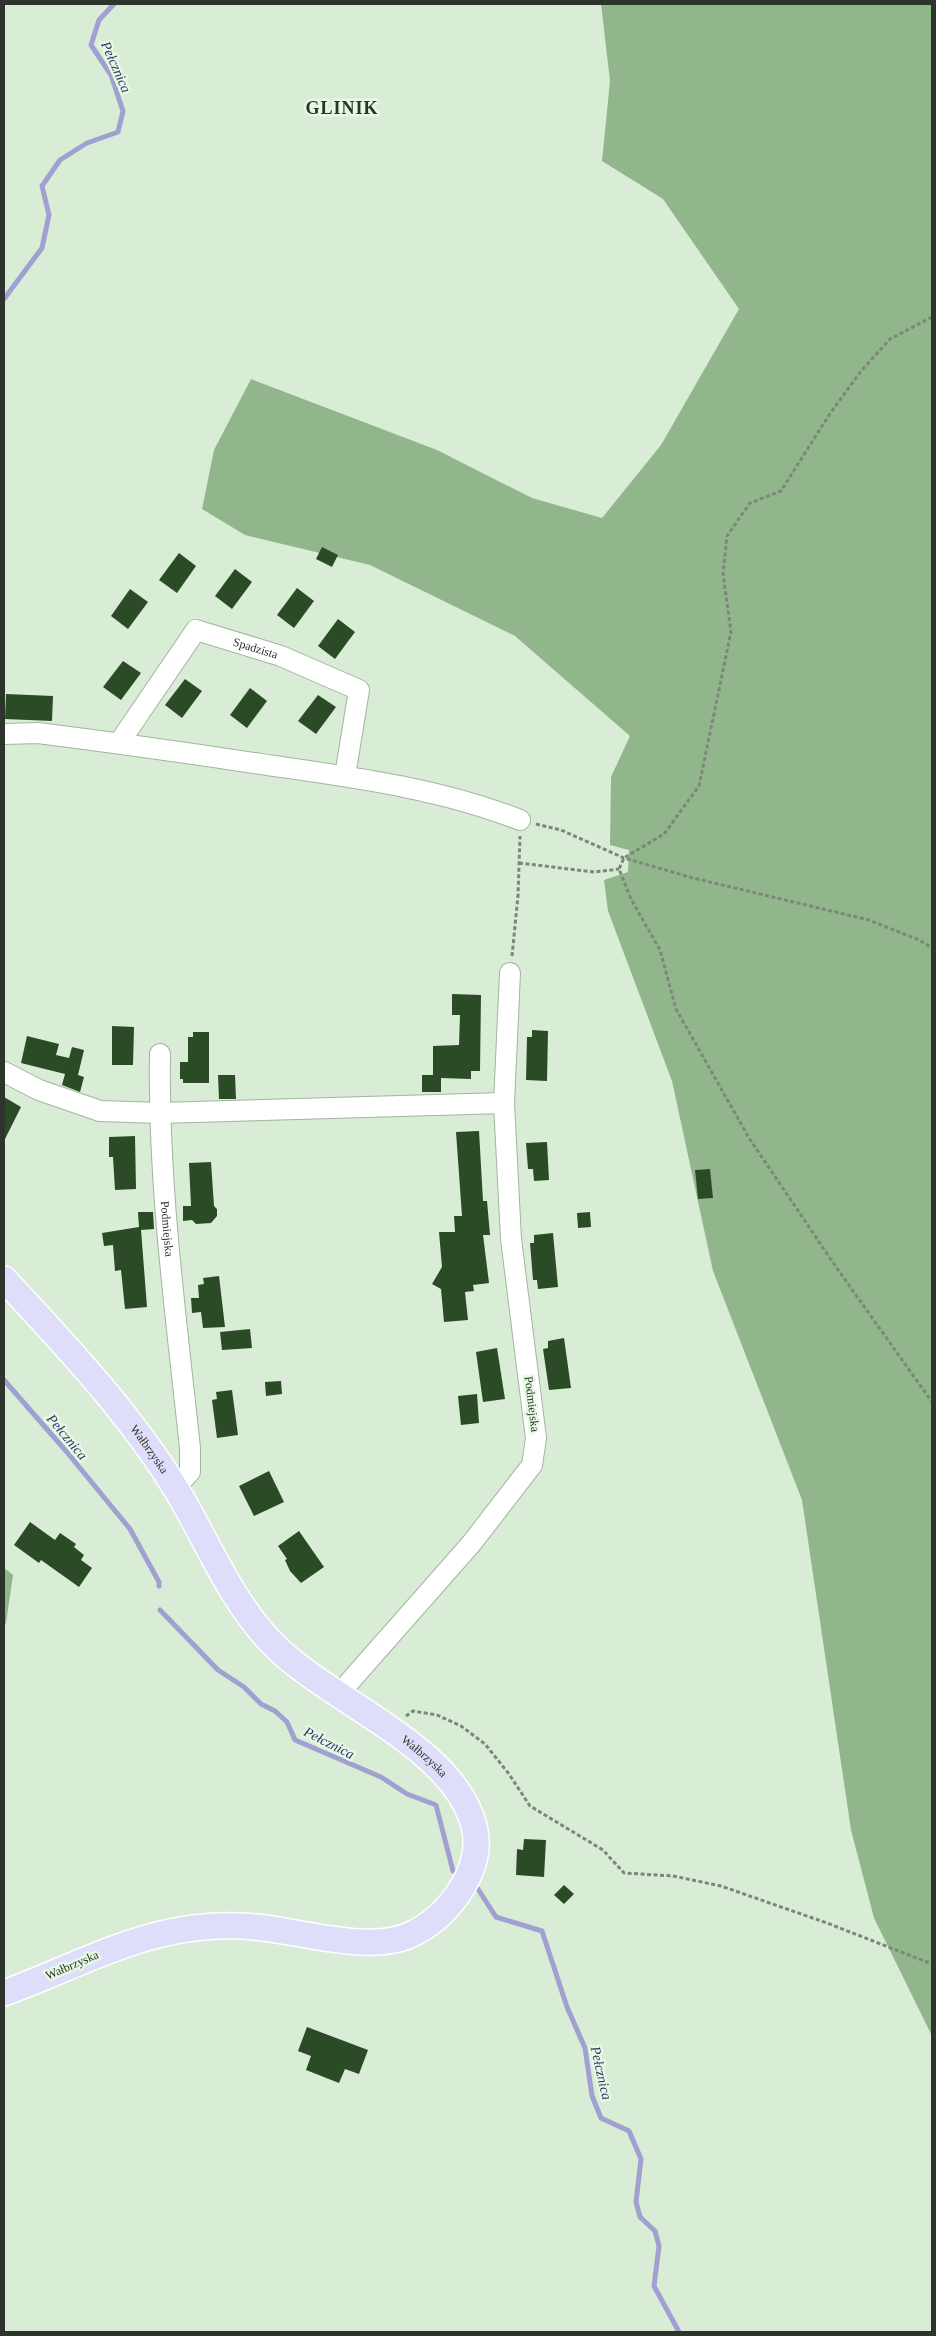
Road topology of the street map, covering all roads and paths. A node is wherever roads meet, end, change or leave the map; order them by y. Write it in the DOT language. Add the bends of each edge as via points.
graph roads {
  1 [pos="932,317"];
  2 [pos="4,734"];
  3 [pos="119,743"];
  4 [pos="345,776"];
  5 [pos="520,820"];
  6 [pos="624,858"];
  7 [pos="519,863"];
  8 [pos="619,869"];
  9 [pos="932,948"];
  10 [pos="510,973"];
  11 [pos="160,1054"];
  12 [pos="4,1072"];
  13 [pos="504,1103"];
  14 [pos="159,1113"];
  15 [pos="4,1279"];
  16 [pos="932,1402"];
  17 [pos="175,1488"];
  18 [pos="338,1695"];
  19 [pos="389,1728"];
  20 [pos="932,1964"];
  21 [pos="4,1993"];
  1 -- 6 [label="path" via="890,339 861,371 829,415 781,491 750,503 727,536 723,574 731,632 700,786 664,834"];
  2 -- 3 [label="street" via="38,733"];
  3 -- 4 [label="street"];
  3 -- 4 [label="street, Spadzista" via="196,630 281,656 359,690"];
  4 -- 5 [label="street" via="428,790"];
  5 -- 6 [label="path" via="561,830"];
  5 -- 7 [label="path"];
  6 -- 8 [label="path"];
  6 -- 9 [label="path" via="869,920"];
  7 -- 8 [label="path" via="594,872"];
  7 -- 10 [label="path"];
  8 -- 16 [label="path" via="631,899 660,950 676,1009 749,1138"];
  10 -- 13 [label="street, Podmiejska"];
  11 -- 14 [label="street, Podmiejska"];
  12 -- 14 [label="street" via="38,1090 100,1111"];
  13 -- 14 [label="street"];
  13 -- 18 [label="street, Podmiejska" via="510,1239 536,1438 532,1465 471,1544"];
  14 -- 17 [label="street, Podmiejska" via="166,1227 190,1448 190,1472"];
  15 -- 17 [label="main road, Wałbrzyska" via="69,1349 126,1419"];
  17 -- 18 [label="main road, Wałbrzyska" via="240,1604 272,1643 304,1672"];
  18 -- 19 [label="main road, Wałbrzyska"];
  19 -- 20 [label="path" via="413,1712 437,1716 461,1726 485,1744 530,1806 603,1850 624,1873 673,1876 720,1886"];
  19 -- 21 [label="main road, Wałbrzyska" via="423,1754 454,1787 475,1827 476,1851 472,1870 456,1896 414,1934 384,1942 345,1940 260,1927 212,1926 180,1930 131,1941"];
}
